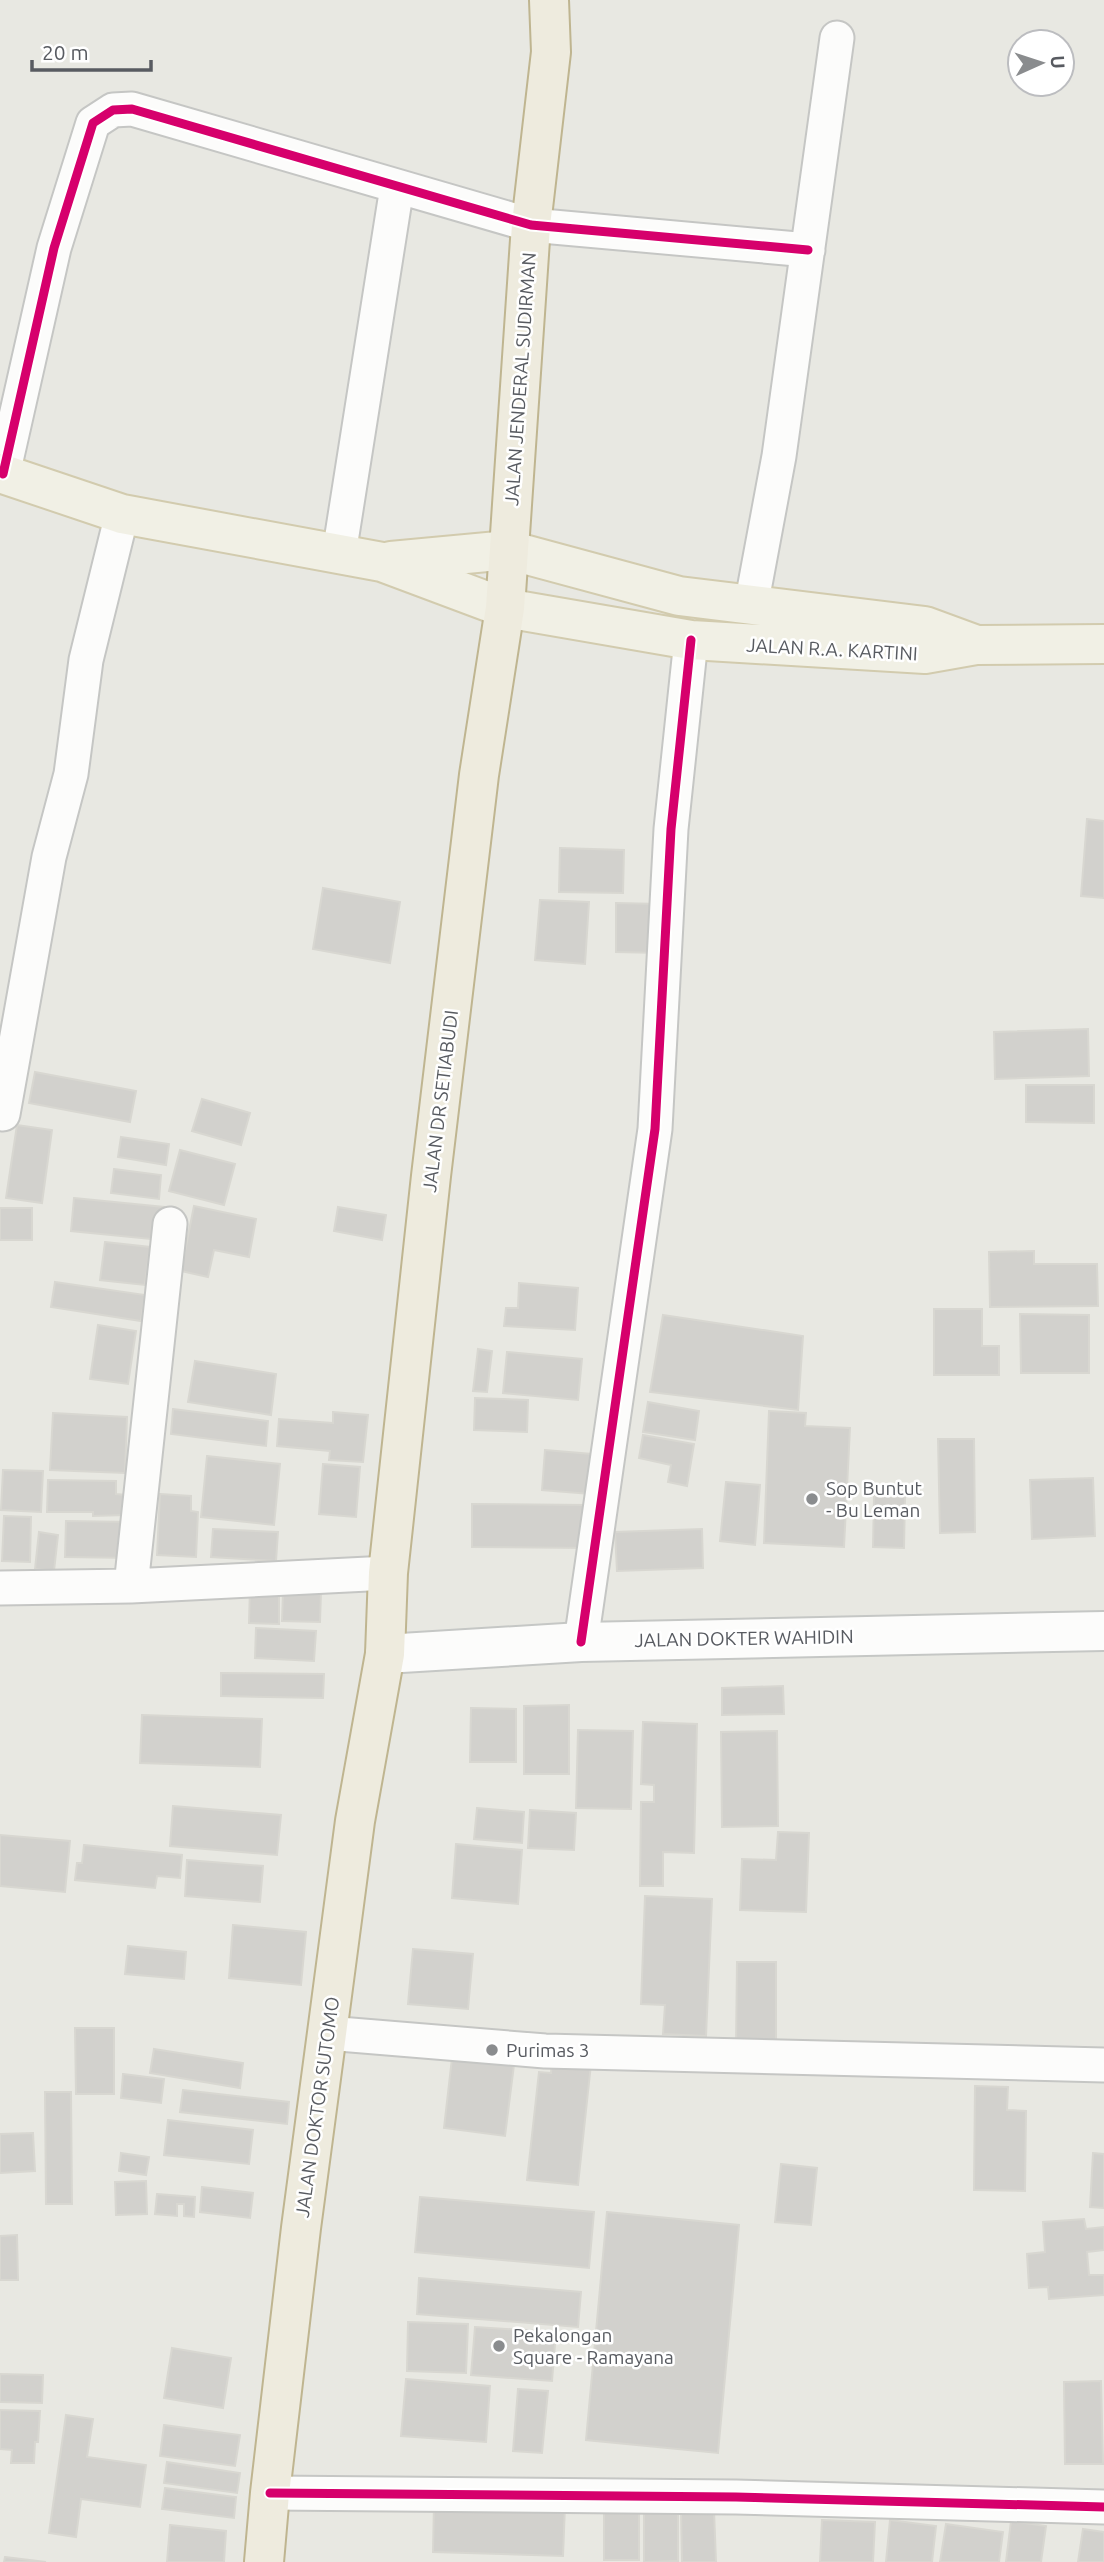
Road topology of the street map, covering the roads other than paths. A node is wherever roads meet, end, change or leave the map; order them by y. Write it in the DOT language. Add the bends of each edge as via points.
graph roads {
  1 [pos="549,0"];
  2 [pos="837,38"];
  3 [pos="397,187"];
  4 [pos="531,225"];
  5 [pos="808,250"];
  6 [pos="1,474"];
  7 [pos="122,514"];
  8 [pos="509,550"];
  9 [pos="340,554"];
  10 [pos="382,562"];
  11 [pos="751,606"];
  12 [pos="505,608"];
  13 [pos="691,640"];
  14 [pos="1104,644"];
  15 [pos="976,645"];
  16 [pos="3,1114"];
  17 [pos="170,1224"];
  18 [pos="388,1573"];
  19 [pos="131,1586"];
  20 [pos="0,1588"];
  21 [pos="1104,1631"];
  22 [pos="581,1642"];
  23 [pos="385,1654"];
  24 [pos="327,2033"];
  25 [pos="1104,2065"];
  26 [pos="270,2493"];
  27 [pos="1104,2507"];
  28 [pos="264,2562"];
  1 -- 4 [label="highway, JALAN JENDERAL SUDIRMAN" via="551,52"];
  2 -- 5 [label="street"];
  3 -- 4 [label="street"];
  3 -- 6 [label="street" via="132,109 113,110 93,123 54,248"];
  3 -- 9 [label="street"];
  4 -- 5 [label="street"];
  4 -- 8 [label="highway, JALAN JENDERAL SUDIRMAN"];
  5 -- 11 [label="street" via="779,456"];
  6 -- 7 [label="main road"];
  7 -- 9 [label="main road"];
  7 -- 16 [label="street" via="86,660 71,774 49,857"];
  8 -- 10 [label="main road"];
  8 -- 11 [label="main road, JALAN R.A. KARTINI" via="679,596"];
  8 -- 12 [label="highway, JALAN DR SETIABUDI"];
  9 -- 10 [label="main road"];
  10 -- 12 [label="main road, JALAN R.A. KARTINI"];
  11 -- 15 [label="main road, JALAN R.A. KARTINI" via="925,626"];
  12 -- 13 [label="main road, JALAN R.A. KARTINI"];
  12 -- 18 [label="highway, JALAN DR SETIABUDI" via="431,1176"];
  13 -- 15 [label="main road, JALAN R.A. KARTINI" via="925,654"];
  13 -- 22 [label="street" via="671,829 655,1129"];
  14 -- 15 [label="main road"];
  17 -- 19 [label="street"];
  18 -- 19 [label="street"];
  18 -- 23 [label="highway, JALAN DR SETIABUDI"];
  19 -- 20 [label="street"];
  21 -- 22 [label="street, JALAN DOKTER WAHIDIN"];
  22 -- 23 [label="street, JALAN DOKTER WAHIDIN"];
  23 -- 24 [label="highway, JALAN DOKTOR SUTOMO" via="355,1821"];
  24 -- 25 [label="street" via="545,2051"];
  24 -- 26 [label="highway, JALAN DOKTOR SUTOMO"];
  26 -- 27 [label="street" via="736,2497"];
  26 -- 28 [label="highway, JALAN DOKTOR SUTOMO"];
}
